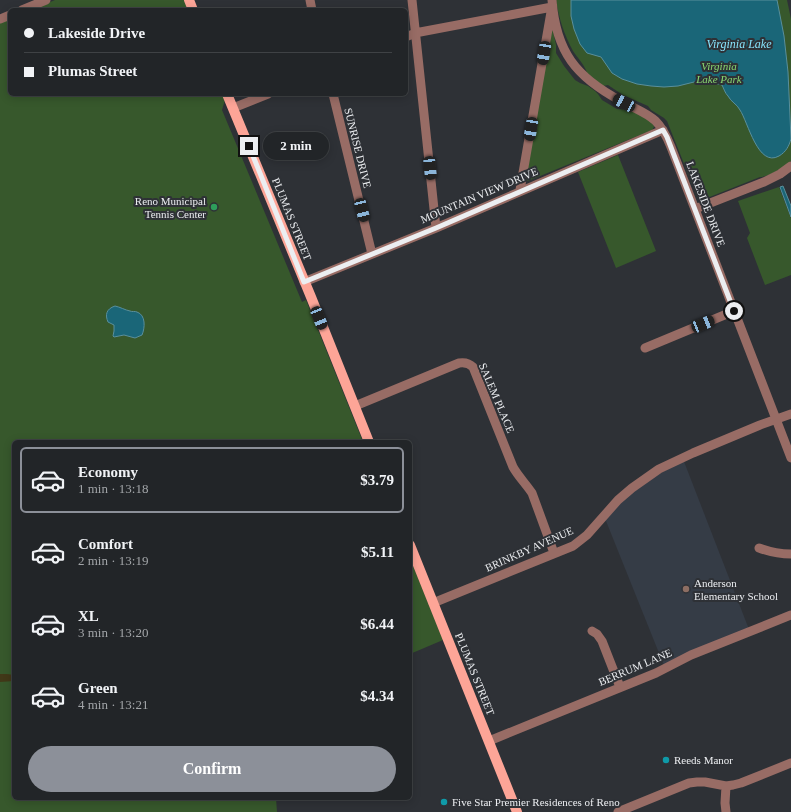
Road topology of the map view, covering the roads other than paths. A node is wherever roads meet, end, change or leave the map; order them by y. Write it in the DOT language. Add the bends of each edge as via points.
graph roads {
  1 [pos="46,0"];
  2 [pos="412,0"];
  3 [pos="552,3"];
  4 [pos="27,8"];
  5 [pos="415,33"];
  6 [pos="408,36"];
  7 [pos="228,96"];
  8 [pos="263,96"];
  9 [pos="333,96"];
  10 [pos="233,108"];
  11 [pos="663,130"];
  12 [pos="791,166"];
  13 [pos="520,190"];
  14 [pos="695,209"];
  15 [pos="436,228"];
  16 [pos="372,254"];
  17 [pos="304,282"];
  18 [pos="734,311"];
  19 [pos="645,348"];
  20 [pos="355,406"];
  21 [pos="791,414"];
  22 [pos="776,419"];
  23 [pos="368,440"];
  24 [pos="791,458"];
  25 [pos="759,548"];
  26 [pos="412,549"];
  27 [pos="554,553"];
  28 [pos="791,554"];
  29 [pos="433,603"];
  30 [pos="791,615"];
  31 [pos="592,632"];
  32 [pos="620,687"];
  33 [pos="489,741"];
  34 [pos="791,763"];
  35 [pos="726,786"];
  36 [pos="518,812"];
  37 [pos="618,812"];
  38 [pos="726,812"];
  1 -- 4 [label="street"];
  2 -- 5 [label="street"];
  3 -- 5 [label="street"];
  3 -- 11 [label="street, LAKESIDE DRIVE" via="561,44 579,72 606,93 649,115"];
  3 -- 13 [label="street"];
  5 -- 6 [label="street"];
  5 -- 15 [label="street"];
  7 -- 10 [label="main road, PLUMAS STREET"];
  8 -- 10 [label="street"];
  9 -- 16 [label="street, SUNRISE DRIVE"];
  10 -- 17 [label="main road, PLUMAS STREET"];
  11 -- 13 [label="street, MOUNTAIN VIEW DRIVE"];
  11 -- 14 [label="street, LAKESIDE DRIVE"];
  12 -- 14 [label="street" via="768,180"];
  13 -- 15 [label="street, MOUNTAIN VIEW DRIVE"];
  14 -- 18 [label="street, LAKESIDE DRIVE"];
  15 -- 16 [label="street, MOUNTAIN VIEW DRIVE"];
  16 -- 17 [label="street, MOUNTAIN VIEW DRIVE"];
  17 -- 20 [label="main road, PLUMAS STREET"];
  18 -- 19 [label="street"];
  18 -- 22 [label="street, LAKESIDE DRIVE"];
  20 -- 23 [label="main road, PLUMAS STREET"];
  20 -- 27 [label="street, SALEM PLACE" via="459,363 470,364 513,467 532,493"];
  21 -- 22 [label="street, BRINKBY AVENUE"];
  22 -- 24 [label="street, LAKESIDE DRIVE"];
  22 -- 27 [label="street, BRINKBY AVENUE" via="659,469 618,500 587,535 573,546"];
  25 -- 28 [label="street" via="768,552"];
  26 -- 29 [label="main road, PLUMAS STREET"];
  27 -- 29 [label="street, BRINKBY AVENUE"];
  29 -- 33 [label="main road, PLUMAS STREET"];
  30 -- 32 [label="street, BERRUM LANE"];
  31 -- 32 [label="street" via="602,641"];
  32 -- 33 [label="street, BERRUM LANE"];
  33 -- 36 [label="main road, PLUMAS STREET"];
  34 -- 35 [label="street" via="741,784"];
  35 -- 37 [label="street" via="705,782 689,783"];
  35 -- 38 [label="street"];
}
